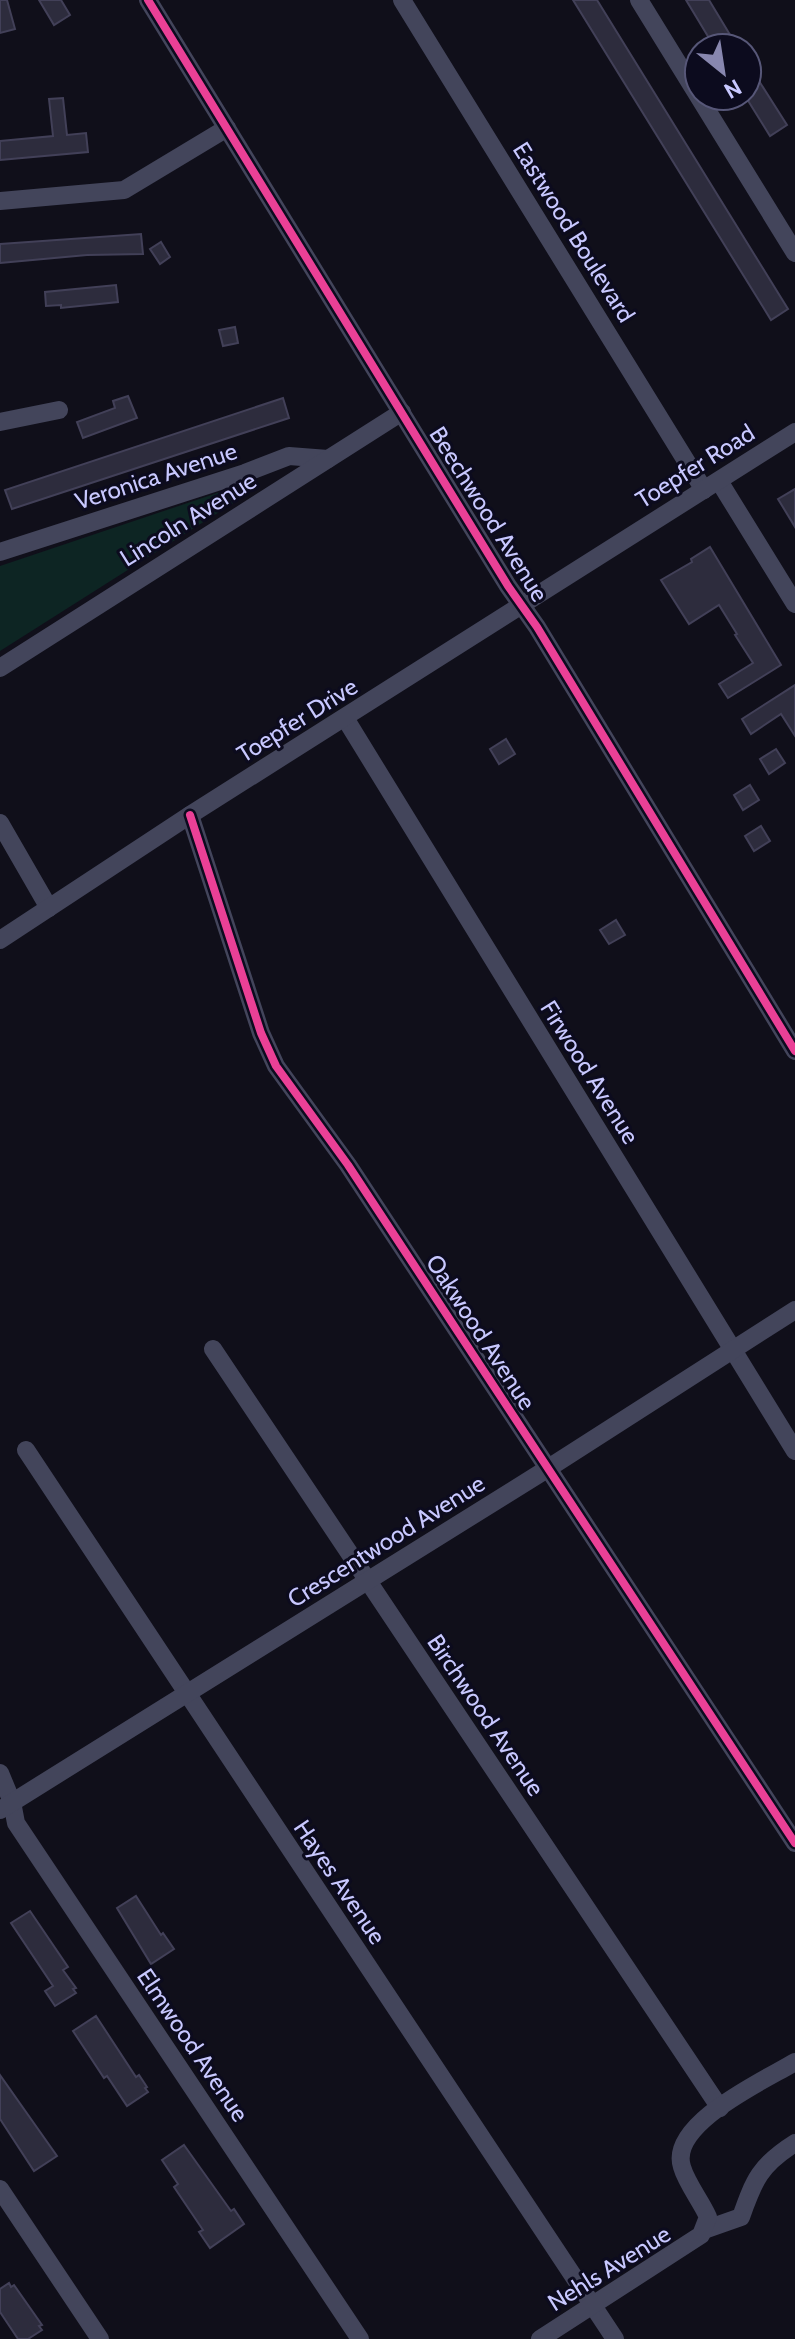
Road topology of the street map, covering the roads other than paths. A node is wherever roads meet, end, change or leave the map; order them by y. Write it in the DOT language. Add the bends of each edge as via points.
graph roads {
  1 [pos="148,0"];
  2 [pos="402,0"];
  3 [pos="639,0"];
  4 [pos="227,128"];
  5 [pos="0,201"];
  6 [pos="795,253"];
  7 [pos="59,410"];
  8 [pos="402,412"];
  9 [pos="0,422"];
  10 [pos="795,432"];
  11 [pos="328,459"];
  12 [pos="712,486"];
  13 [pos="621,541"];
  14 [pos="0,552"];
  15 [pos="795,604"];
  16 [pos="521,605"];
  17 [pos="0,668"];
  18 [pos="345,718"];
  19 [pos="190,815"];
  20 [pos="0,823"];
  21 [pos="49,908"];
  22 [pos="0,940"];
  23 [pos="795,1051"];
  24 [pos="795,1310"];
  25 [pos="213,1349"];
  26 [pos="733,1349"];
  27 [pos="26,1450"];
  28 [pos="795,1451"];
  29 [pos="547,1469"];
  30 [pos="367,1580"];
  31 [pos="187,1695"];
  32 [pos="0,1773"];
  33 [pos="6,1806"];
  34 [pos="795,1843"];
  35 [pos="795,2062"];
  36 [pos="720,2108"];
  37 [pos="795,2143"];
  38 [pos="0,2189"];
  39 [pos="704,2230"];
  40 [pos="593,2307"];
  41 [pos="100,2339"];
  42 [pos="360,2339"];
  43 [pos="540,2339"];
  44 [pos="615,2339"];
  1 -- 4 [label="street, Beechwood Avenue"];
  2 -- 12 [label="street, Eastwood Boulevard"];
  3 -- 6 [label="street"];
  4 -- 5 [label="street" via="124,190"];
  4 -- 8 [label="street, Beechwood Avenue"];
  7 -- 9 [label="street"];
  8 -- 11 [label="street, Lincoln Avenue"];
  8 -- 16 [label="street, Beechwood Avenue"];
  10 -- 12 [label="street, Toepfer Road"];
  11 -- 14 [label="street, Veronica Avenue" via="289,456"];
  11 -- 17 [label="street, Lincoln Avenue"];
  12 -- 13 [label="street, Toepfer Road"];
  12 -- 15 [label="street, Eastwood Boulevard"];
  13 -- 16 [label="street, Toepfer Drive"];
  16 -- 18 [label="street, Toepfer Drive"];
  16 -- 23 [label="street, Beechwood Avenue"];
  18 -- 19 [label="street, Toepfer Drive"];
  18 -- 26 [label="street, Firwood Avenue"];
  19 -- 21 [label="street, Toepfer Drive"];
  19 -- 29 [label="street, Oakwood Avenue" via="276,1066 348,1165"];
  20 -- 21 [label="street"];
  21 -- 22 [label="street, Toepfer Drive"];
  24 -- 26 [label="street, Crescentwood Avenue"];
  25 -- 30 [label="street, Birchwood Avenue"];
  26 -- 28 [label="street, Firwood Avenue"];
  26 -- 29 [label="street, Crescentwood Avenue"];
  27 -- 31 [label="street, Hayes Avenue"];
  29 -- 30 [label="street, Crescentwood Avenue"];
  29 -- 34 [label="street, Oakwood Avenue"];
  30 -- 31 [label="street, Crescentwood Avenue"];
  30 -- 36 [label="street, Birchwood Avenue"];
  31 -- 33 [label="street, Crescentwood Avenue"];
  31 -- 40 [label="street, Hayes Avenue"];
  32 -- 33 [label="street, Elmwood Avenue"];
  33 -- 42 [label="street, Elmwood Avenue"];
  35 -- 36 [label="street, Nehls Avenue"];
  36 -- 39 [label="street, Nehls Avenue" via="693,2127 681,2150 681,2166 708,2217"];
  37 -- 39 [label="street" via="756,2176 741,2217"];
  38 -- 41 [label="street"];
  39 -- 40 [label="street, Nehls Avenue"];
  40 -- 43 [label="street, Nehls Avenue"];
  40 -- 44 [label="street, Hayes Avenue"];
}
